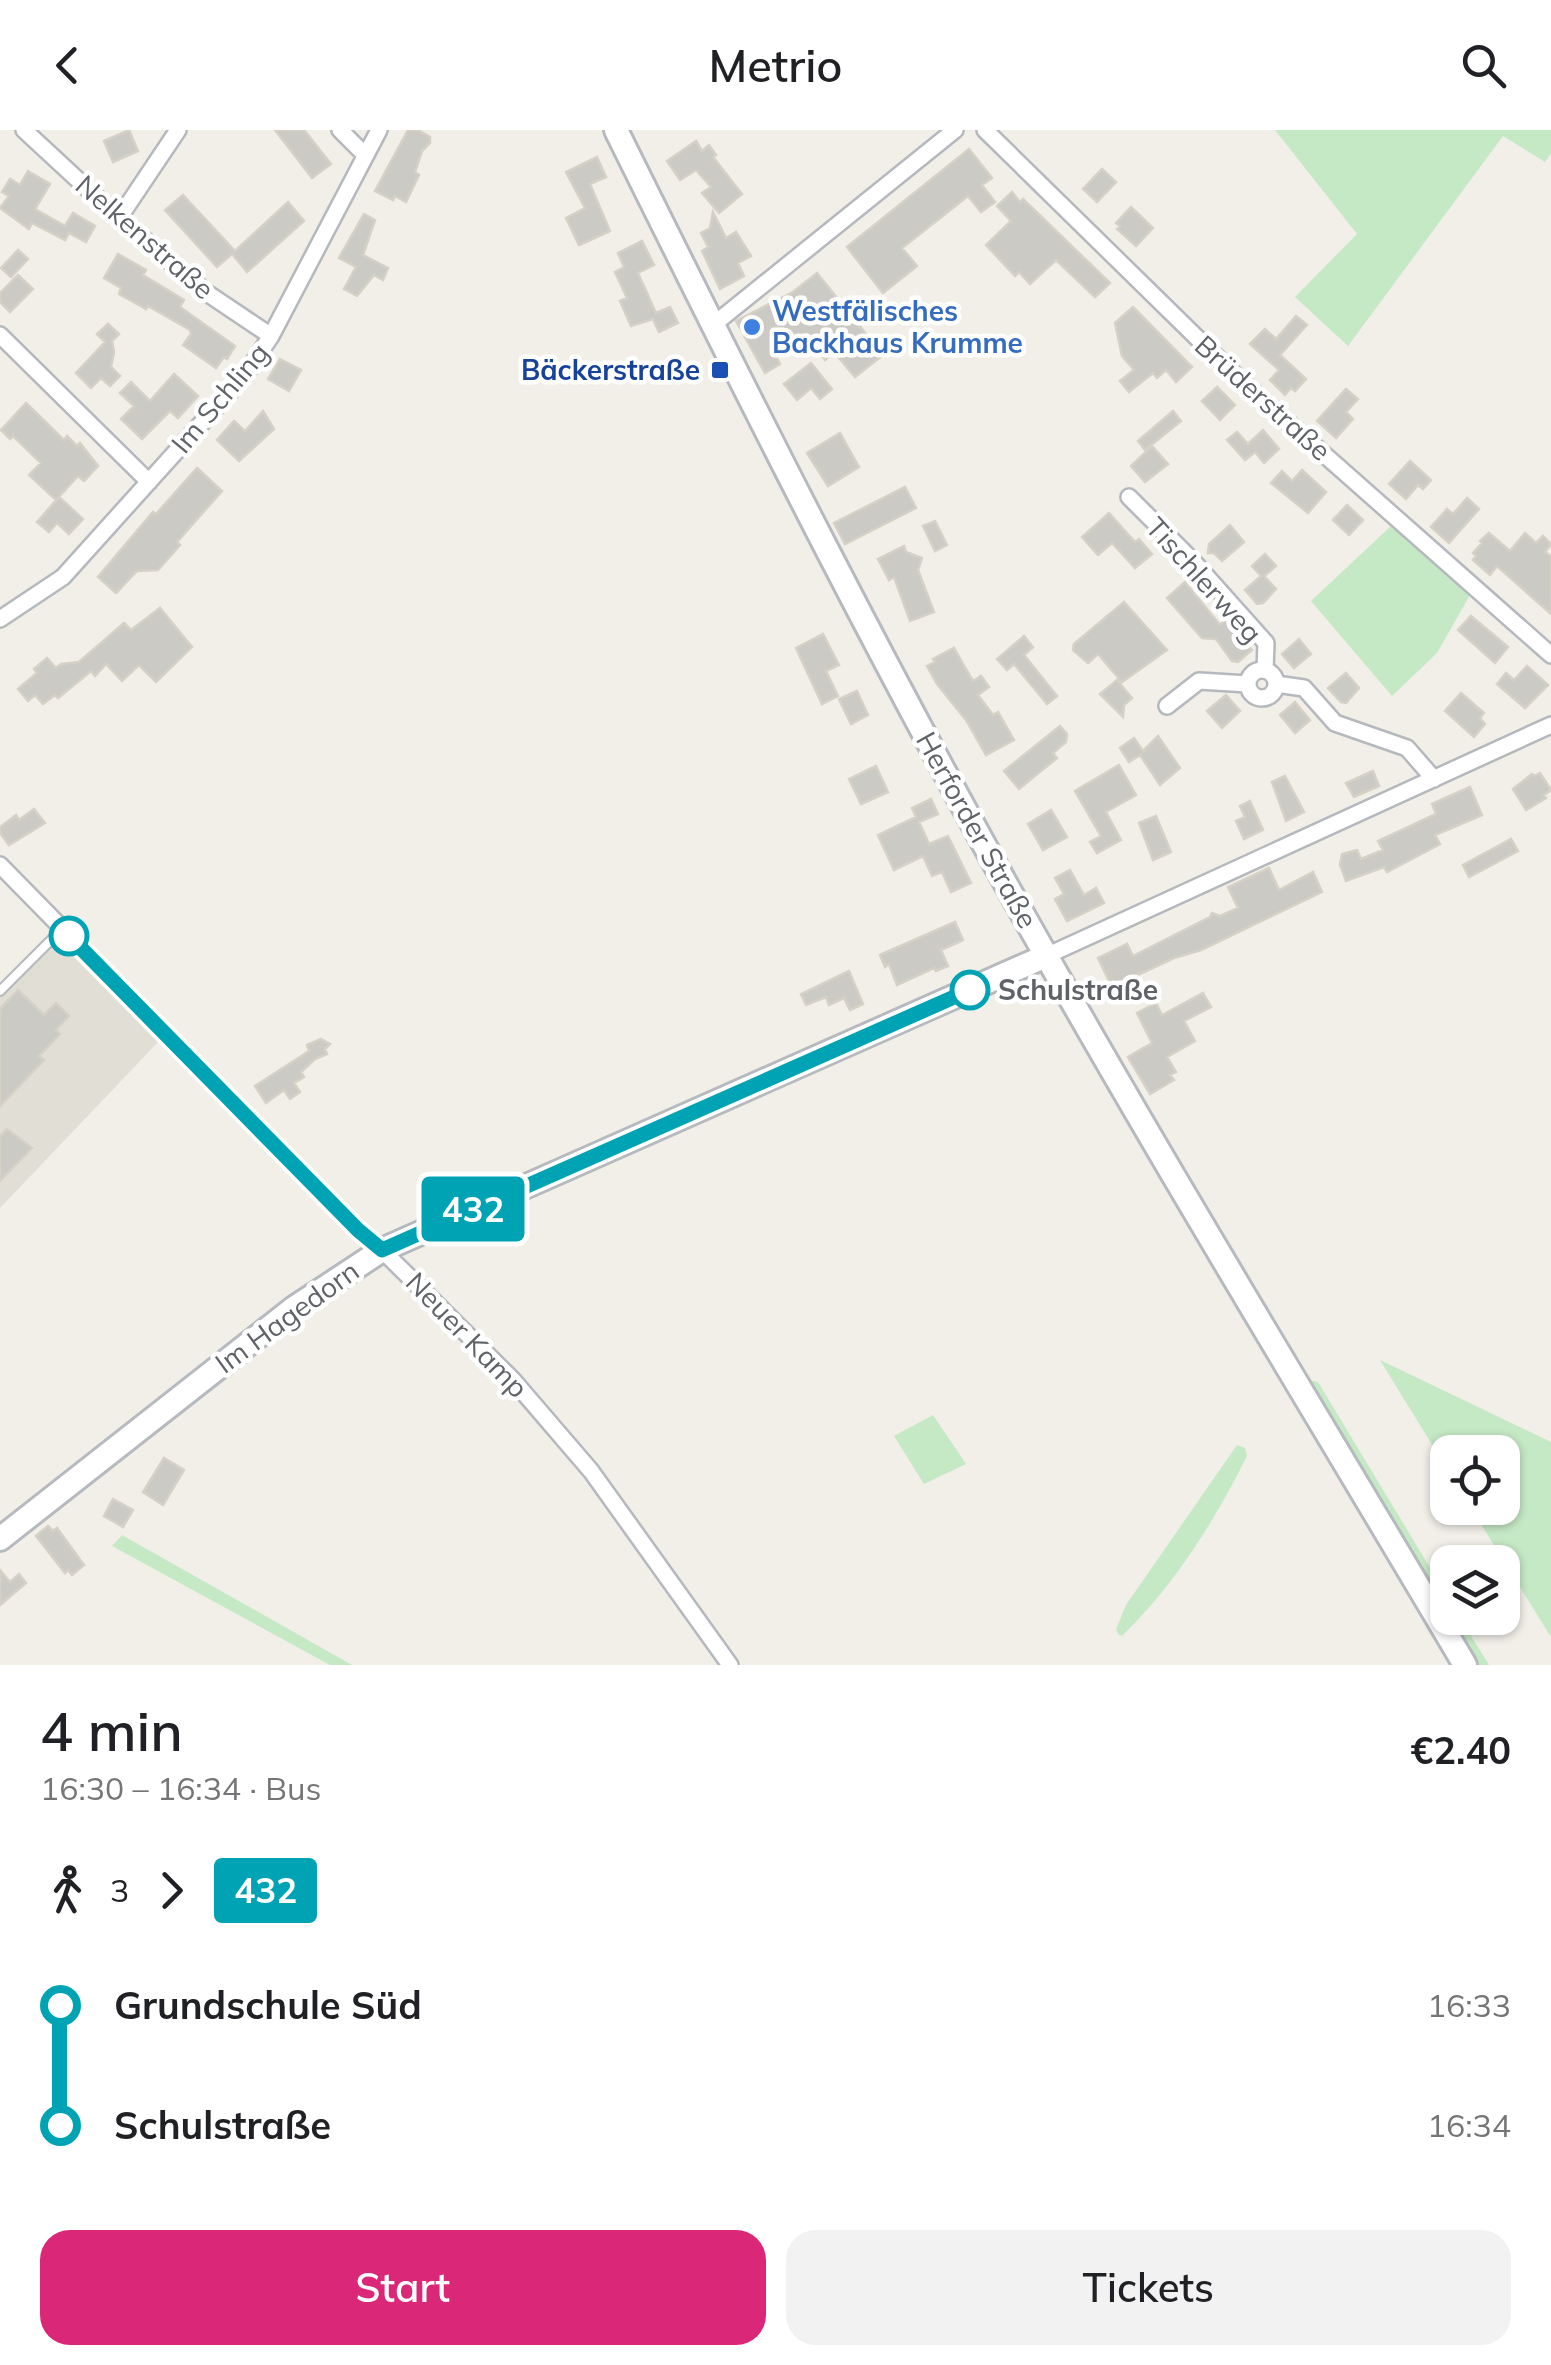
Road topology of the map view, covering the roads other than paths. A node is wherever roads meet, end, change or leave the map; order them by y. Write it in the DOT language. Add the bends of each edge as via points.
graph roads {
  1 [pos="24,130"];
  2 [pos="178,130"];
  3 [pos="340,130"];
  4 [pos="379,130"];
  5 [pos="616,130"];
  6 [pos="955,130"];
  7 [pos="985,130"];
  8 [pos="365,155"];
  9 [pos="119,218"];
  10 [pos="712,325"];
  11 [pos="0,335"];
  12 [pos="272,336"];
  13 [pos="150,482"];
  14 [pos="1129,497"];
  15 [pos="0,619"];
  16 [pos="1551,655"];
  17 [pos="1265,670"];
  18 [pos="1248,684"];
  19 [pos="1276,684"];
  20 [pos="1167,706"];
  21 [pos="1551,725"];
  22 [pos="1434,779"];
  23 [pos="0,865"];
  24 [pos="62,928"];
  25 [pos="1046,956"];
  26 [pos="0,991"];
  27 [pos="382,1250"];
  28 [pos="0,1539"];
  29 [pos="730,1665"];
  30 [pos="1465,1665"];
  1 -- 9 [label="street, Nelkenstraße"];
  2 -- 9 [label="street"];
  3 -- 8 [label="street"];
  4 -- 8 [label="street, Im Schling"];
  5 -- 10 [label="main road, Herforder Straße"];
  6 -- 10 [label="street"];
  7 -- 16 [label="street, Brüderstraße" via="1240,380"];
  8 -- 12 [label="street, Im Schling"];
  9 -- 12 [label="street, Nelkenstraße" via="207,294"];
  10 -- 25 [label="main road, Herforder Straße"];
  11 -- 13 [label="street"];
  12 -- 13 [label="street, Im Schling"];
  13 -- 15 [label="street, Im Schling" via="63,577"];
  14 -- 17 [label="street, Tischlerweg" via="1266,643"];
  17 -- 18 [label="street" via="1253,673"];
  17 -- 19 [label="street"];
  18 -- 19 [label="street" via="1259,698 1271,695"];
  18 -- 20 [label="street, Tischlerweg" via="1199,681"];
  19 -- 22 [label="street" via="1304,688 1335,723 1407,748"];
  21 -- 22 [label="street"];
  22 -- 25 [label="street"];
  23 -- 24 [label="street, Neuer Kamp"];
  24 -- 26 [label="lane"];
  24 -- 27 [label="street, Neuer Kamp"];
  25 -- 27 [label="main road, Im Hagedorn"];
  25 -- 30 [label="main road, Herforder Straße"];
  27 -- 28 [label="main road, Im Hagedorn" via="294,1308"];
  27 -- 29 [label="street, Neuer Kamp" via="512,1378 591,1471"];
}
